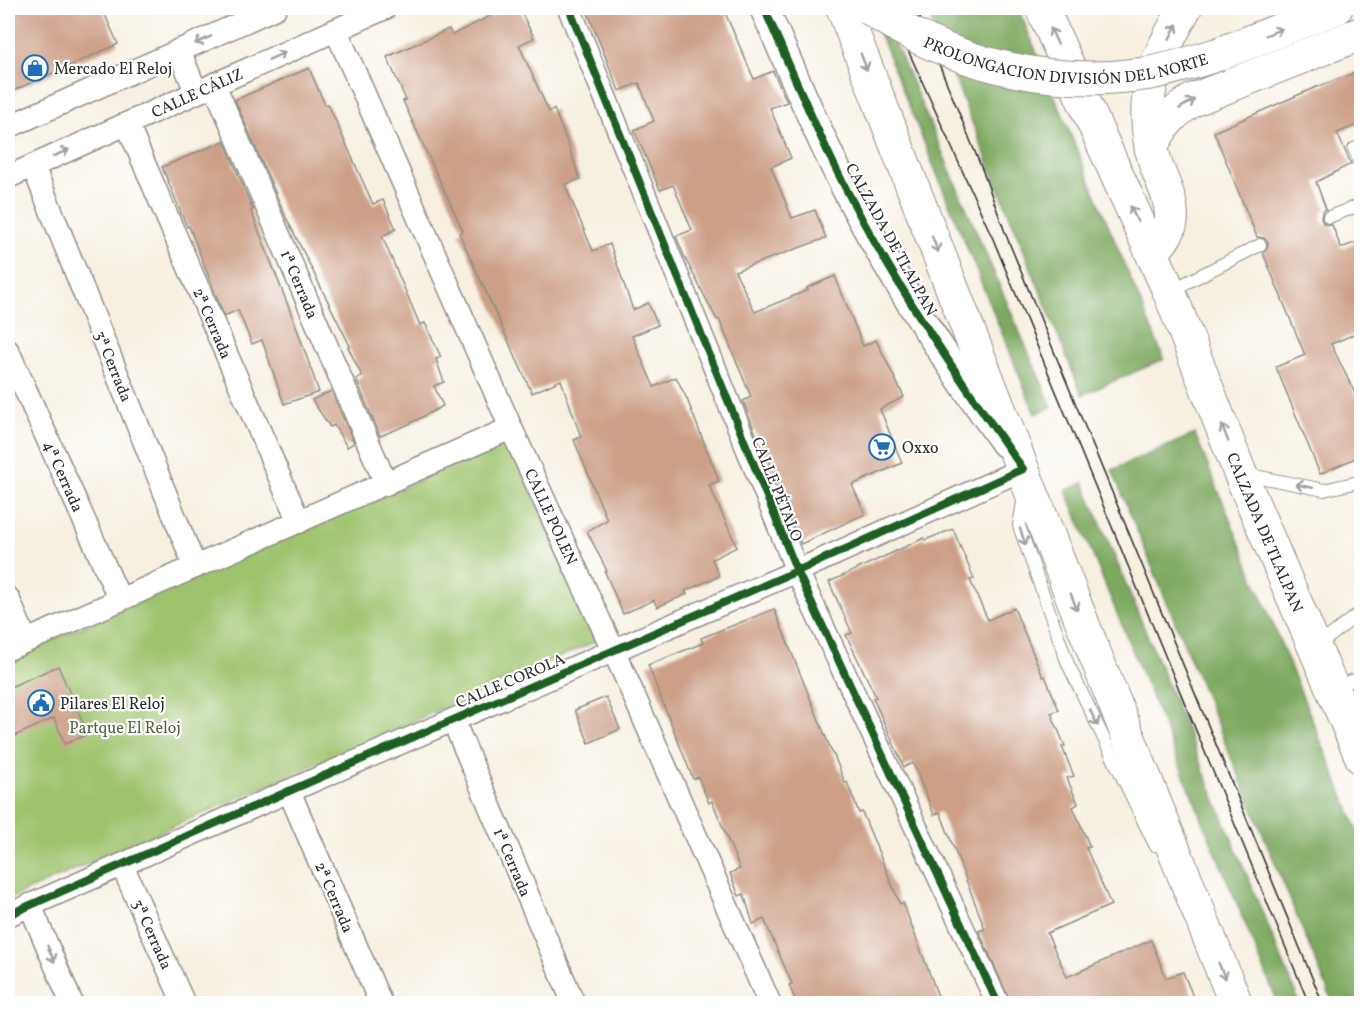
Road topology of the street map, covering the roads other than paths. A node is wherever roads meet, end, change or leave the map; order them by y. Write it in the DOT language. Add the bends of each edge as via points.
graph roads {
  1 [pos="385,8"];
  2 [pos="569,8"];
  3 [pos="765,8"];
  4 [pos="843,8"];
  5 [pos="869,8"];
  6 [pos="1042,8"];
  7 [pos="1185,8"];
  8 [pos="1336,8"];
  9 [pos="266,10"];
  10 [pos="336,30"];
  11 [pos="1362,33"];
  12 [pos="179,50"];
  13 [pos="205,88"];
  14 [pos="127,124"];
  15 [pos="8,127"];
  16 [pos="1362,146"];
  17 [pos="1151,148"];
  18 [pos="33,166"];
  19 [pos="1362,167"];
  20 [pos="8,177"];
  21 [pos="1362,204"];
  22 [pos="1329,217"];
  23 [pos="1260,245"];
  24 [pos="1152,253"];
  25 [pos="1169,291"];
  26 [pos="8,351"];
  27 [pos="511,428"];
  28 [pos="1240,473"];
  29 [pos="1025,474"];
  30 [pos="1362,481"];
  31 [pos="386,484"];
  32 [pos="298,522"];
  33 [pos="195,567"];
  34 [pos="797,571"];
  35 [pos="8,598"];
  36 [pos="120,600"];
  37 [pos="1362,611"];
  38 [pos="17,645"];
  39 [pos="1314,649"];
  40 [pos="614,651"];
  41 [pos="1347,682"];
  42 [pos="453,720"];
  43 [pos="1362,758"];
  44 [pos="290,790"];
  45 [pos="1159,854"];
  46 [pos="122,865"];
  47 [pos="1170,875"];
  48 [pos="30,905"];
  49 [pos="8,915"];
  50 [pos="1205,929"];
  51 [pos="72,1004"];
  52 [pos="184,1004"];
  53 [pos="381,1004"];
  54 [pos="574,1004"];
  55 [pos="770,1004"];
  56 [pos="998,1004"];
  57 [pos="1236,1004"];
  1 -- 10 [label="street, CALLE CÁLIZ"];
  2 -- 34 [label="street, CALLE PÉTALO"];
  3 -- 29 [label="street, CALZADA DE TLALPAN" via="842,182 882,255"];
  4 -- 29 [label="main road, CALZADA DE TLALPAN, one-way"];
  5 -- 8 [label="main road, PROLONGACION DIVISIÓN DEL NORTE, one-way, bridge" via="912,35 970,59 1003,68 1071,77 1144,74 1182,66"];
  24 -- 6 [label="main road, CALZADA DE TLALPAN, one-way"];
  17 -- 7 [label="main road, one-way" via="1150,84"];
  9 -- 12 [label="street, one-way"];
  13 -- 10 [label="street, CALLE CÁLIZ, one-way"];
  10 -- 27 [label="street, CALLE POLEN"];
  17 -- 11 [label="main road, one-way" via="1165,122 1193,100"];
  12 -- 13 [label="street, 1ª Cerrada"];
  12 -- 15 [label="street"];
  13 -- 14 [label="street, CALLE CÁLIZ"];
  13 -- 31 [label="street, 1ª Cerrada"];
  18 -- 14 [label="street, CALLE CÁLIZ, one-way"];
  14 -- 32 [label="street, 2ª Cerrada"];
  16 -- 19 [label="lane" via="1354,149"];
  17 -- 24 [label="main road" via="1171,210 1167,233"];
  18 -- 20 [label="street, CALLE CÁLIZ"];
  18 -- 33 [label="street, 3ª Cerrada"];
  21 -- 22 [label="lane"];
  23 -- 25 [label="lane"];
  24 -- 25 [label="main road, CALZADA DE TLALPAN"];
  28 -- 25 [label="main road, CALZADA DE TLALPAN, one-way"];
  26 -- 36 [label="street, 4ª Cerrada"];
  27 -- 31 [label="street"];
  27 -- 40 [label="street, CALLE POLEN"];
  30 -- 28 [label="lane, one-way" via="1324,490"];
  28 -- 39 [label="main road, CALZADA DE TLALPAN"];
  29 -- 34 [label="street, CALLE COROLA"];
  29 -- 45 [label="lane, one-way" via="1019,526 1068,664"];
  29 -- 50 [label="main road, CALZADA DE TLALPAN, one-way"];
  31 -- 32 [label="street"];
  32 -- 33 [label="street"];
  33 -- 36 [label="street"];
  34 -- 40 [label="street, CALLE COROLA"];
  34 -- 56 [label="street, CALLE PÉTALO"];
  35 -- 38 [label="street"];
  36 -- 38 [label="street"];
  37 -- 39 [label="lane"];
  39 -- 41 [label="main road, CALZADA DE TLALPAN"];
  40 -- 42 [label="street, CALLE COROLA"];
  40 -- 55 [label="street, CALLE POLEN"];
  41 -- 43 [label="main road, CALZADA DE TLALPAN"];
  42 -- 44 [label="street, CALLE COROLA"];
  42 -- 54 [label="street, 1ª Cerrada"];
  44 -- 46 [label="street, CALLE COROLA"];
  44 -- 53 [label="street, 2ª Cerrada"];
  46 -- 48 [label="street, CALLE COROLA"];
  46 -- 52 [label="street, 3ª Cerrada"];
  47 -- 50 [label="lane"];
  48 -- 49 [label="street, CALLE COROLA"];
  48 -- 51 [label="street, one-way"];
  50 -- 57 [label="main road, CALZADA DE TLALPAN, one-way"];
}
